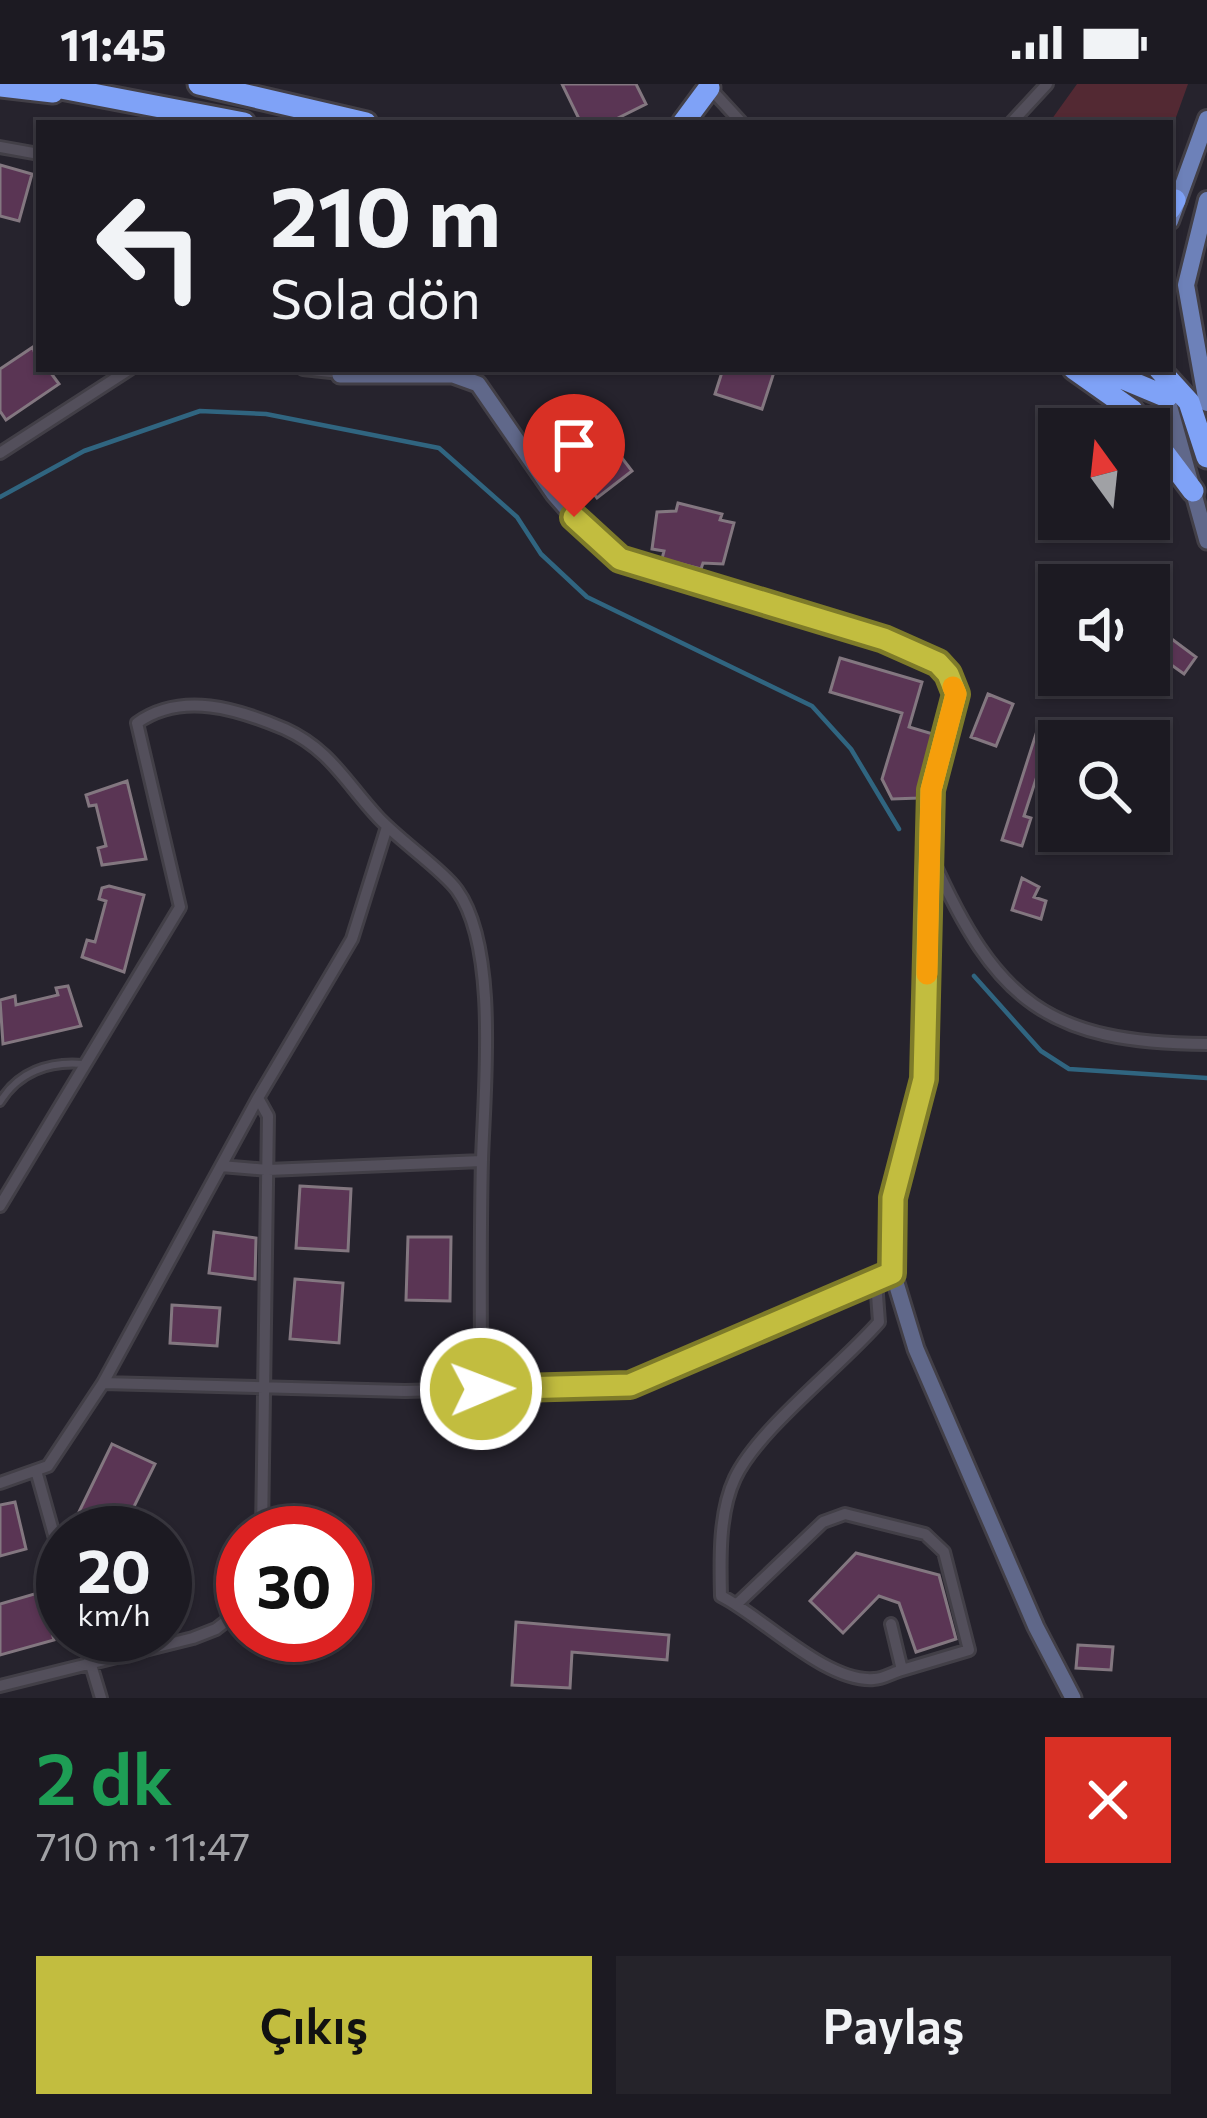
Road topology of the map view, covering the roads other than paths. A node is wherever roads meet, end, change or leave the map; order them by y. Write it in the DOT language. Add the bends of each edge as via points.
graph roads {
  1 [pos="40,84"];
  2 [pos="199,84"];
  3 [pos="1047,84"];
  4 [pos="0,86"];
  5 [pos="707,86"];
  6 [pos="115,98"];
  7 [pos="1207,119"];
  8 [pos="229,120"];
  9 [pos="353,120"];
  10 [pos="685,120"];
  11 [pos="739,120"];
  12 [pos="1014,120"];
  13 [pos="0,147"];
  14 [pos="36,153"];
  15 [pos="1207,200"];
  16 [pos="1173,207"];
  17 [pos="1186,285"];
  18 [pos="1207,340"];
  19 [pos="125,372"];
  20 [pos="340,372"];
  21 [pos="1078,372"];
  22 [pos="1110,372"];
  23 [pos="1165,372"];
  24 [pos="1197,397"];
  25 [pos="0,453"];
  26 [pos="1207,457"];
  27 [pos="1192,491"];
  28 [pos="1207,542"];
  29 [pos="387,827"];
  30 [pos="928,850"];
  31 [pos="1207,1044"];
  32 [pos="89,1065"];
  33 [pos="258,1098"];
  34 [pos="0,1102"];
  35 [pos="482,1161"];
  36 [pos="220,1166"];
  37 [pos="268,1170"];
  38 [pos="0,1206"];
  39 [pos="892,1273"];
  40 [pos="876,1281"];
  41 [pos="103,1383"];
  42 [pos="266,1387"];
  43 [pos="481,1389"];
  44 [pos="37,1474"];
  45 [pos="0,1484"];
  46 [pos="46,1506"];
  47 [pos="263,1506"];
  48 [pos="737,1604"];
  49 [pos="891,1624"];
  50 [pos="90,1662"];
  51 [pos="902,1670"];
  52 [pos="0,1686"];
  53 [pos="100,1698"];
  54 [pos="1073,1698"];
  1 -- 6 [label="highway"];
  2 -- 9 [label="highway"];
  3 -- 12 [label="street"];
  4 -- 6 [label="highway"];
  5 -- 10 [label="highway"];
  5 -- 11 [label="street"];
  6 -- 8 [label="highway"];
  7 -- 16 [label="main road"];
  13 -- 14 [label="street"];
  15 -- 17 [label="main road"];
  17 -- 18 [label="main road"];
  17 -- 24 [label="main road"];
  19 -- 25 [label="street"];
  20 -- 30 [label="street" via="453,375 478,384 554,494 620,559 884,639 938,663 956,694 931,790"];
  21 -- 27 [label="highway" via="1132,410"];
  22 -- 24 [label="highway"];
  23 -- 24 [label="highway"];
  24 -- 26 [label="highway"];
  24 -- 27 [label="street"];
  27 -- 28 [label="street"];
  29 -- 32 [label="street" via="312,741 247,712 188,707 137,723 180,907"];
  29 -- 33 [label="street" via="352,939"];
  29 -- 35 [label="street" via="457,890 476,945 488,1017"];
  30 -- 31 [label="street" via="984,958 1034,1006 1113,1039"];
  30 -- 39 [label="street" via="924,1079 893,1198"];
  32 -- 34 [label="lane" via="36,1070"];
  32 -- 38 [label="street"];
  33 -- 36 [label="street"];
  33 -- 37 [label="street" via="267,1110"];
  35 -- 37 [label="street"];
  35 -- 43 [label="street"];
  36 -- 37 [label="street"];
  36 -- 41 [label="street"];
  37 -- 42 [label="street"];
  39 -- 40 [label="street"];
  39 -- 54 [label="street" via="916,1348"];
  40 -- 43 [label="street" via="630,1385"];
  40 -- 48 [label="street" via="879,1322 736,1474 725,1507 721,1596"];
  41 -- 42 [label="street"];
  41 -- 44 [label="street" via="59,1454"];
  42 -- 43 [label="street"];
  42 -- 47 [label="street"];
  44 -- 45 [label="street"];
  44 -- 46 [label="street"];
  48 -- 51 [label="street" via="796,1648 851,1675 874,1679"];
  48 -- 51 [label="street" via="823,1522 845,1514 925,1534 944,1552 969,1650"];
  49 -- 51 [label="street"];
  50 -- 52 [label="street"];
  50 -- 53 [label="street"];
}
